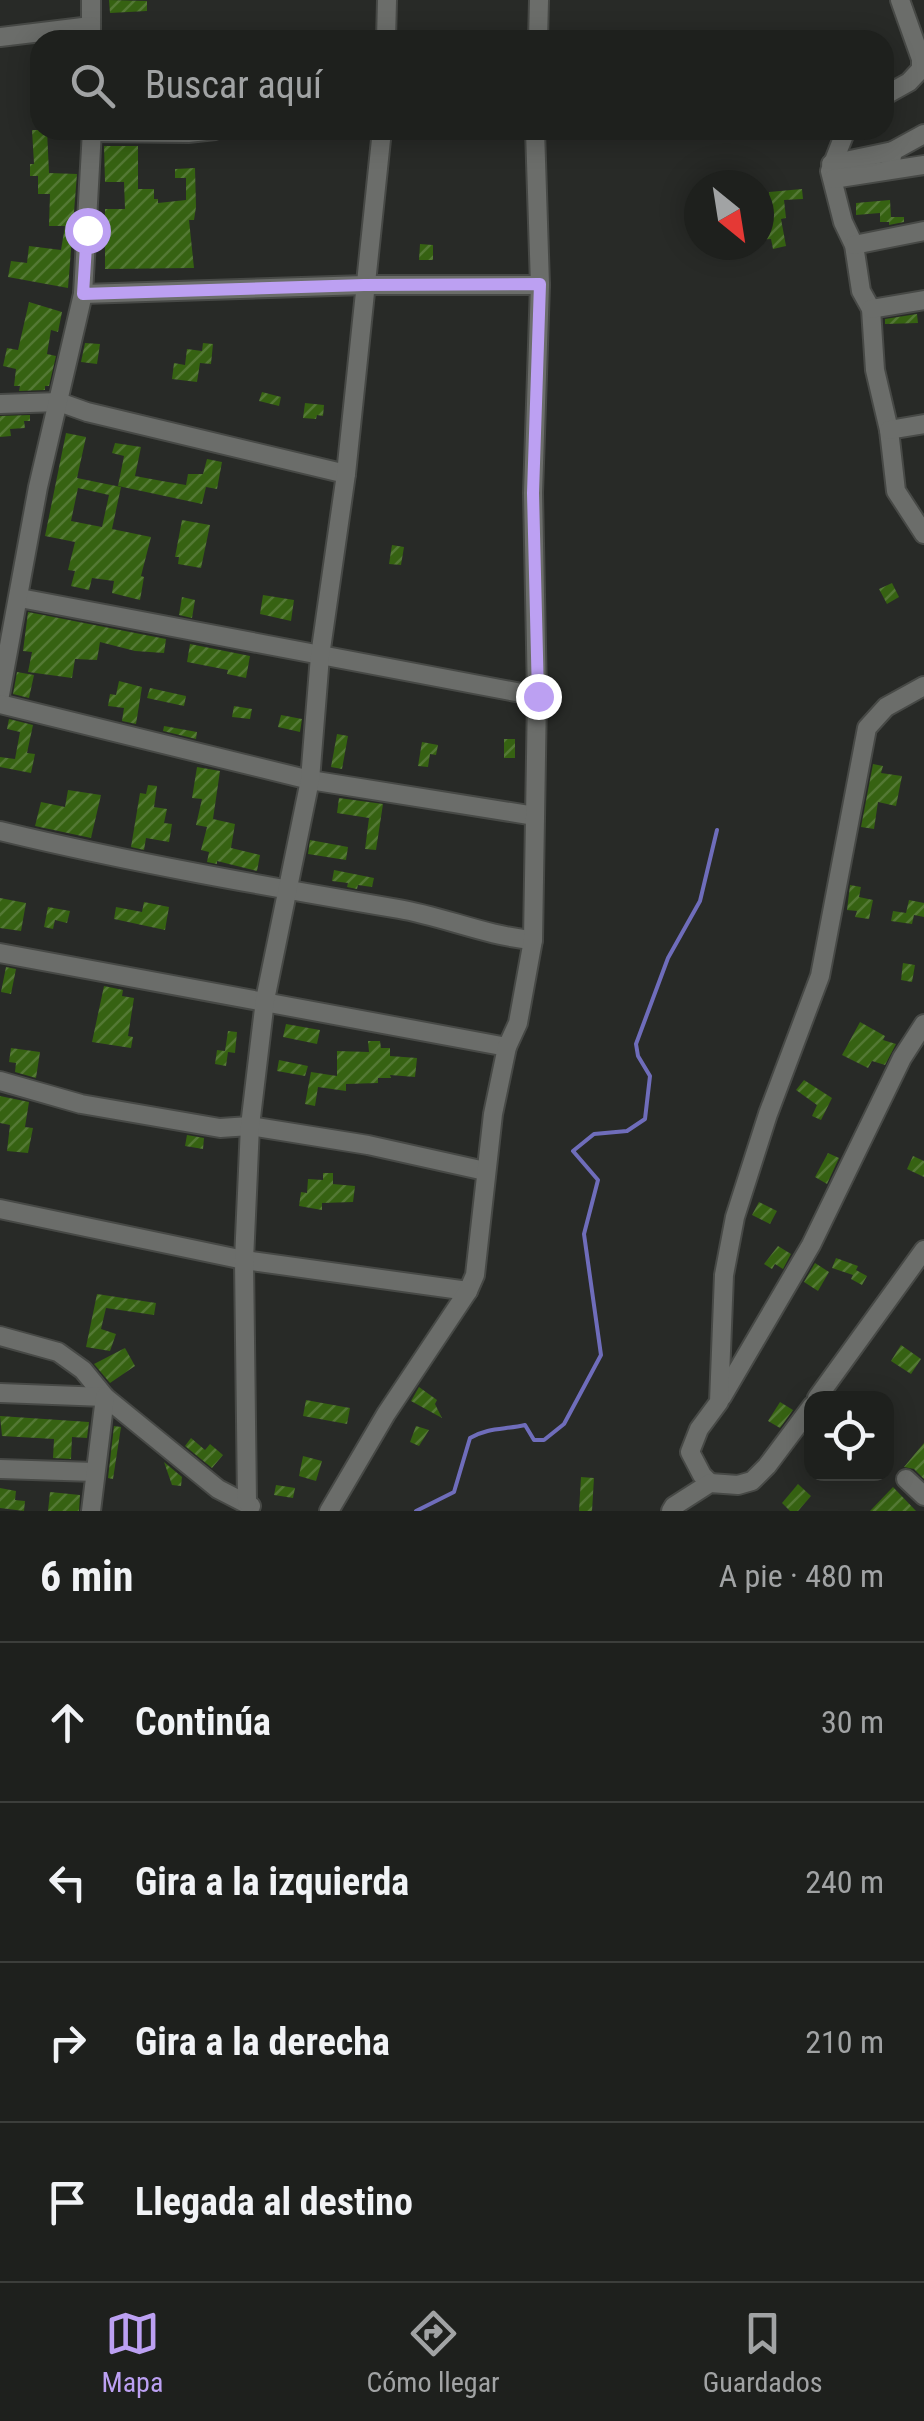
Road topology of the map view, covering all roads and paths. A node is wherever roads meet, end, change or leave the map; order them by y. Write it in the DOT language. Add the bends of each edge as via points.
graph roads {
  1 [pos="91,0"];
  2 [pos="387,0"];
  3 [pos="538,0"];
  4 [pos="900,0"];
  5 [pos="91,30"];
  6 [pos="386,30"];
  7 [pos="538,30"];
  8 [pos="30,36"];
  9 [pos="0,37"];
  10 [pos="894,90"];
  11 [pos="924,134"];
  12 [pos="92,140"];
  13 [pos="381,140"];
  14 [pos="536,140"];
  15 [pos="843,140"];
  16 [pos="893,151"];
  17 [pos="924,166"];
  18 [pos="832,172"];
  19 [pos="888,172"];
  20 [pos="924,231"];
  21 [pos="854,245"];
  22 [pos="540,284"];
  23 [pos="364,285"];
  24 [pos="83,294"];
  25 [pos="924,300"];
  26 [pos="871,309"];
  27 [pos="59,402"];
  28 [pos="0,404"];
  29 [pos="924,424"];
  30 [pos="889,430"];
  31 [pos="346,474"];
  32 [pos="924,534"];
  33 [pos="20,598"];
  34 [pos="320,656"];
  35 [pos="924,686"];
  36 [pos="0,694"];
  37 [pos="538,696"];
  38 [pos="0,704"];
  39 [pos="310,780"];
  40 [pos="535,816"];
  41 [pos="0,831"];
  42 [pos="288,892"];
  43 [pos="533,940"];
  44 [pos="0,953"];
  45 [pos="265,1000"];
  46 [pos="924,1024"];
  47 [pos="507,1048"];
  48 [pos="0,1080"];
  49 [pos="250,1126"];
  50 [pos="485,1171"];
  51 [pos="0,1210"];
  52 [pos="924,1250"];
  53 [pos="244,1260"];
  54 [pos="468,1291"];
  55 [pos="0,1336"];
  56 [pos="822,1391"];
  57 [pos="0,1392"];
  58 [pos="105,1397"];
  59 [pos="720,1402"];
  60 [pos="804,1417"];
  61 [pos="0,1470"];
  62 [pos="95,1472"];
  63 [pos="906,1478"];
  64 [pos="710,1483"];
  65 [pos="924,1496"];
  66 [pos="251,1506"];
  67 [pos="91,1511"];
  68 [pos="329,1511"];
  69 [pos="672,1511"];
  1 -- 5 [label="street"];
  2 -- 6 [label="street"];
  3 -- 7 [label="street"];
  4 -- 10 [label="street" via="921,68"];
  8 -- 9 [label="street"];
  11 -- 16 [label="street"];
  12 -- 24 [label="street"];
  13 -- 23 [label="street"];
  14 -- 22 [label="street"];
  15 -- 18 [label="street"];
  16 -- 18 [label="street"];
  16 -- 19 [label="street"];
  17 -- 19 [label="street"];
  18 -- 19 [label="street"];
  18 -- 21 [label="street"];
  20 -- 21 [label="street"];
  21 -- 26 [label="street"];
  22 -- 23 [label="street"];
  22 -- 37 [label="street" via="533,493"];
  23 -- 24 [label="street"];
  23 -- 31 [label="street"];
  24 -- 27 [label="street"];
  25 -- 26 [label="street"];
  26 -- 30 [label="street" via="875,370"];
  27 -- 28 [label="street"];
  27 -- 31 [label="street"];
  27 -- 33 [label="street"];
  29 -- 30 [label="street"];
  30 -- 32 [label="street" via="896,491"];
  31 -- 34 [label="street"];
  33 -- 34 [label="street"];
  33 -- 36 [label="street"];
  34 -- 37 [label="street"];
  34 -- 39 [label="street"];
  35 -- 59 [label="street" via="886,707 866,728 820,976 735,1217 724,1274"];
  37 -- 40 [label="street"];
  38 -- 39 [label="street"];
  39 -- 40 [label="street"];
  39 -- 42 [label="street"];
  40 -- 43 [label="street"];
  41 -- 42 [label="street"];
  42 -- 43 [label="street"];
  42 -- 45 [label="street"];
  43 -- 47 [label="street"];
  44 -- 45 [label="street"];
  45 -- 47 [label="street"];
  45 -- 49 [label="street"];
  46 -- 59 [label="street" via="811,1245"];
  47 -- 50 [label="street"];
  48 -- 49 [label="street" via="81,1104 220,1128"];
  49 -- 50 [label="street"];
  49 -- 53 [label="street"];
  50 -- 54 [label="street" via="480,1244"];
  51 -- 53 [label="street"];
  52 -- 56 [label="street"];
  53 -- 54 [label="street"];
  53 -- 66 [label="street"];
  54 -- 68 [label="street"];
  55 -- 58 [label="street" via="58,1352"];
  57 -- 58 [label="street"];
  58 -- 62 [label="street"];
  58 -- 66 [label="street" via="218,1489"];
  59 -- 64 [label="street" via="690,1452"];
  60 -- 64 [label="street" via="752,1481"];
  61 -- 62 [label="street"];
  62 -- 67 [label="street"];
  63 -- 65 [label="street"];
  64 -- 69 [label="street"];
}
